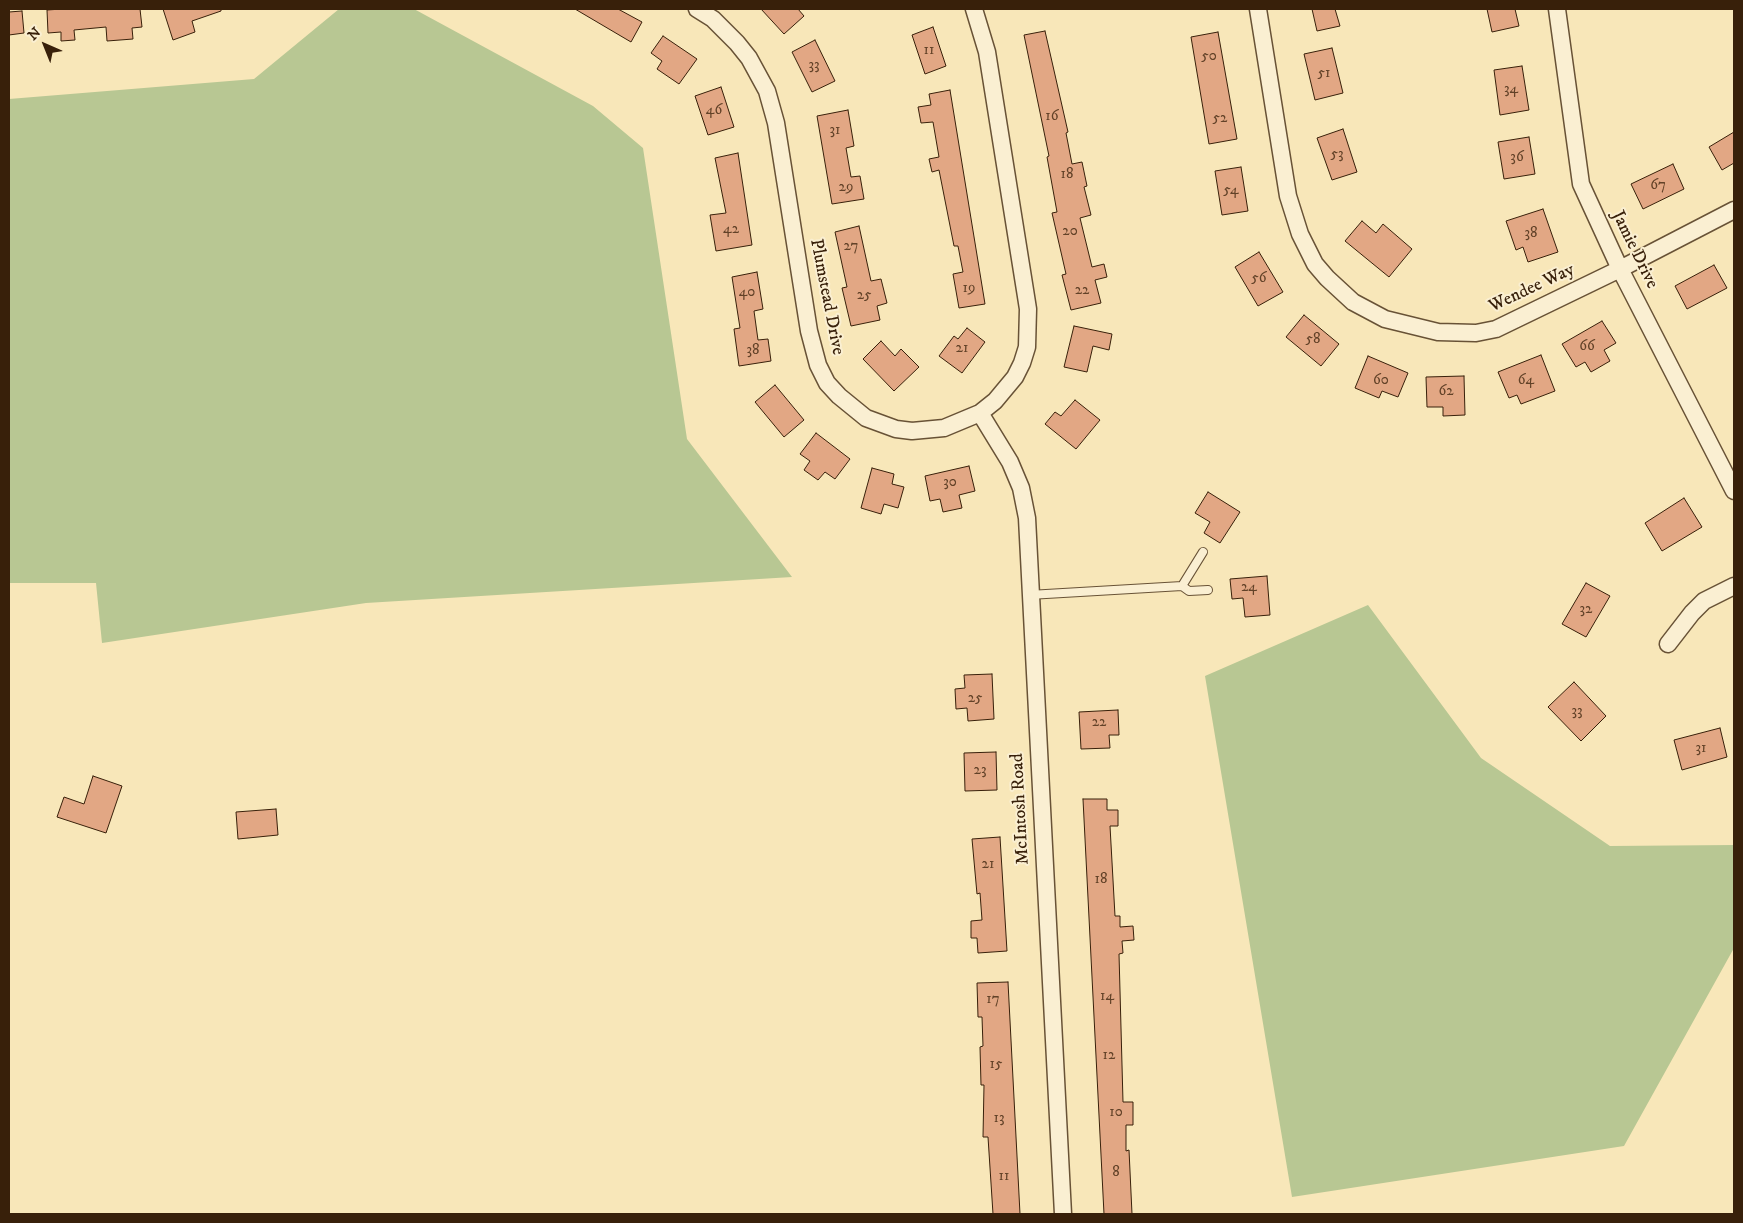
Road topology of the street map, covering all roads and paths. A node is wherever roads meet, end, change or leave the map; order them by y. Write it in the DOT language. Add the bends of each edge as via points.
graph roads {
  1 [pos="697,9"];
  2 [pos="974,9"];
  3 [pos="1258,9"];
  4 [pos="1557,9"];
  5 [pos="1734,210"];
  6 [pos="1620,269"];
  7 [pos="980,412"];
  8 [pos="1734,490"];
  9 [pos="1203,552"];
  10 [pos="1182,586"];
  11 [pos="1734,586"];
  12 [pos="1208,590"];
  13 [pos="1029,595"];
  14 [pos="1668,644"];
  15 [pos="1063,1214"];
  1 -- 7 [label="street, Plumstead Drive" via="737,44 767,91 776,123 812,348 827,383 866,418 896,429 929,431 944,428"];
  2 -- 7 [label="street, Plumstead Drive" via="987,52 1028,309 1027,347 1022,363 1005,389"];
  3 -- 6 [label="street, Wendee Way" via="1293,217 1315,264 1353,302 1385,319 1420,329 1476,333 1514,322"];
  4 -- 6 [label="street, Jamie Drive" via="1578,173"];
  5 -- 6 [label="street, Wendee Way"];
  6 -- 8 [label="street, Jamie Drive"];
  7 -- 13 [label="street, McIntosh Road" via="1010,462 1021,488 1027,518"];
  9 -- 10 [label="lane"];
  10 -- 12 [label="lane" via="1189,591"];
  10 -- 13 [label="lane"];
  11 -- 14 [label="street" via="1692,612"];
  13 -- 15 [label="street, McIntosh Road"];
}
